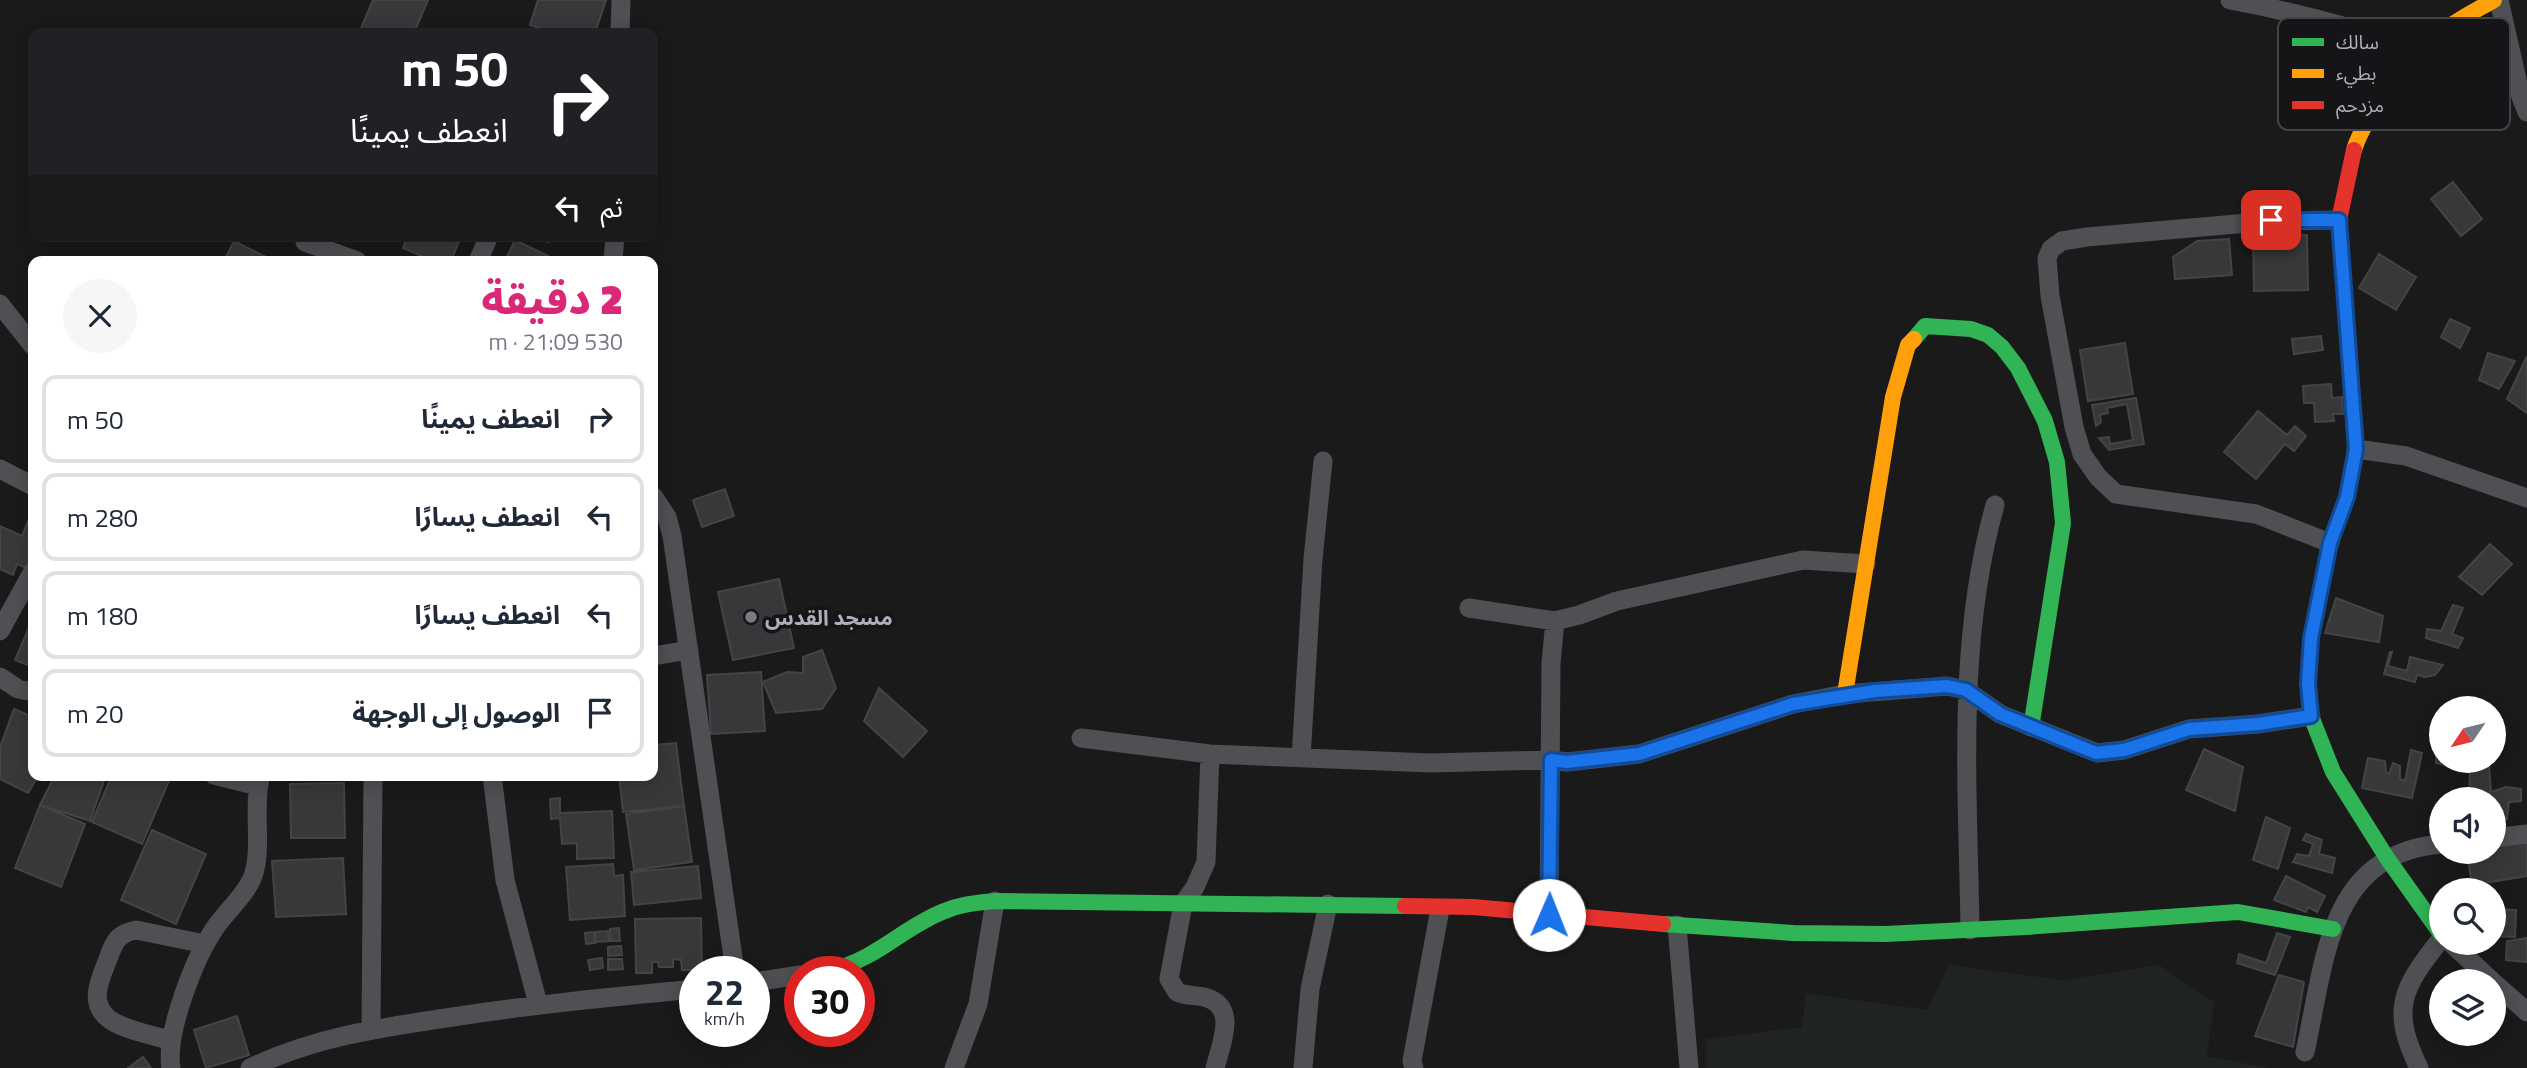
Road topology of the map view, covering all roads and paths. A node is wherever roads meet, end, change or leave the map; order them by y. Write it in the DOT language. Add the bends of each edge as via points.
graph roads {
  1 [pos="621,0"];
  2 [pos="2230,0"];
  3 [pos="2497,0"];
  4 [pos="2278,4"];
  5 [pos="2323,18"];
  6 [pos="2465,18"];
  7 [pos="2501,18"];
  8 [pos="620,28"];
  9 [pos="2510,53"];
  10 [pos="2527,112"];
  11 [pos="2364,130"];
  12 [pos="2339,220"];
  13 [pos="305,242"];
  14 [pos="343,256"];
  15 [pos="0,304"];
  16 [pos="28,339"];
  17 [pos="2356,449"];
  18 [pos="1323,461"];
  19 [pos="0,469"];
  20 [pos="28,483"];
  21 [pos="2527,498"];
  22 [pos="658,504"];
  23 [pos="1995,505"];
  24 [pos="2330,543"];
  25 [pos="1866,564"];
  26 [pos="28,580"];
  27 [pos="1469,608"];
  28 [pos="1555,621"];
  29 [pos="0,631"];
  30 [pos="689,650"];
  31 [pos="658,655"];
  32 [pos="0,677"];
  33 [pos="1966,690"];
  34 [pos="28,691"];
  35 [pos="1845,694"];
  36 [pos="2311,716"];
  37 [pos="2031,728"];
  38 [pos="1081,738"];
  39 [pos="1210,754"];
  40 [pos="1301,758"];
  41 [pos="1551,760"];
  42 [pos="259,781"];
  43 [pos="373,781"];
  44 [pos="493,781"];
  45 [pos="2527,834"];
  46 [pos="2506,837"];
  47 [pos="2429,846"];
  48 [pos="2387,858"];
  49 [pos="995,901"];
  50 [pos="1183,904"];
  51 [pos="1328,904"];
  52 [pos="1440,909"];
  53 [pos="1549,915"];
  54 [pos="2429,917"];
  55 [pos="1677,925"];
  56 [pos="2333,929"];
  57 [pos="1970,930"];
  58 [pos="205,944"];
  59 [pos="2429,954"];
  60 [pos="2464,955"];
  61 [pos="733,956"];
  62 [pos="873,956"];
  63 [pos="2479,969"];
  64 [pos="679,990"];
  65 [pos="2506,993"];
  66 [pos="538,1003"];
  67 [pos="2527,1012"];
  68 [pos="371,1029"];
  69 [pos="171,1041"];
  70 [pos="2305,1052"];
  71 [pos="171,1068"];
  72 [pos="250,1068"];
  73 [pos="954,1068"];
  74 [pos="1215,1068"];
  75 [pos="1303,1068"];
  76 [pos="1414,1068"];
  77 [pos="1689,1068"];
  78 [pos="2419,1068"];
  1 -- 8 [label="street"];
  2 -- 4 [label="street"];
  3 -- 6 [label="street"];
  3 -- 7 [label="street"];
  4 -- 5 [label="street"];
  9 -- 10 [label="street"];
  11 -- 12 [label="street" via="2355,146"];
  12 -- 17 [label="street"];
  12 -- 24 [label="street" via="2271,220 2087,237 2062,241 2047,258 2074,427 2082,454 2098,477 2116,494 2256,514"];
  13 -- 14 [label="street"];
  15 -- 16 [label="street"];
  17 -- 21 [label="street" via="2406,456"];
  17 -- 24 [label="street" via="2347,497"];
  18 -- 40 [label="street"];
  19 -- 20 [label="street"];
  22 -- 30 [label="street" via="672,536"];
  23 -- 33 [label="street" via="1977,581"];
  24 -- 36 [label="street" via="2311,638"];
  25 -- 28 [label="street" via="1803,561 1617,601"];
  25 -- 35 [label="street"];
  25 -- 37 [label="street" via="1893,397 1908,345 1929,325 1988,335 2018,368 2045,421 2062,498 2060,546"];
  26 -- 29 [label="street"];
  27 -- 28 [label="street"];
  28 -- 41 [label="street"];
  30 -- 31 [label="street"];
  30 -- 61 [label="street"];
  32 -- 34 [label="street"];
  33 -- 35 [label="street" via="1947,686"];
  33 -- 37 [label="street" via="2000,714"];
  33 -- 57 [label="street"];
  35 -- 41 [label="street" via="1793,704 1639,754"];
  36 -- 37 [label="street" via="2189,729 2124,750 2096,753"];
  36 -- 48 [label="street" via="2333,772"];
  38 -- 39 [label="street"];
  39 -- 40 [label="street"];
  39 -- 50 [label="street" via="1206,862"];
  40 -- 41 [label="street" via="1430,763"];
  41 -- 53 [label="street"];
  42 -- 58 [label="street" via="254,874"];
  43 -- 68 [label="street"];
  44 -- 66 [label="street" via="505,880"];
  45 -- 46 [label="street"];
  47 -- 48 [label="street"];
  48 -- 54 [label="street"];
  48 -- 56 [label="street" via="2360,880"];
  49 -- 50 [label="street"];
  49 -- 62 [label="street" via="959,905 936,915"];
  49 -- 73 [label="street" via="978,1004"];
  50 -- 51 [label="street"];
  50 -- 74 [label="street" via="1169,979 1177,992 1204,997 1223,1008 1226,1019"];
  51 -- 52 [label="street"];
  51 -- 75 [label="street" via="1310,989"];
  52 -- 53 [label="street" via="1473,907"];
  52 -- 76 [label="street"];
  53 -- 55 [label="street"];
  55 -- 57 [label="street" via="1836,934"];
  55 -- 77 [label="street"];
  56 -- 57 [label="street" via="2215,912"];
  56 -- 70 [label="street"];
  58 -- 69 [label="street"];
  58 -- 69 [label="street" via="129,932 113,946 98,984 99,1006 109,1019"];
  59 -- 78 [label="street" via="2407,990 2401,1014 2403,1032"];
  60 -- 63 [label="street"];
  64 -- 66 [label="street"];
  65 -- 67 [label="street"];
  66 -- 68 [label="street"];
  68 -- 72 [label="street" via="293,1049"];
  69 -- 71 [label="street"];
}
